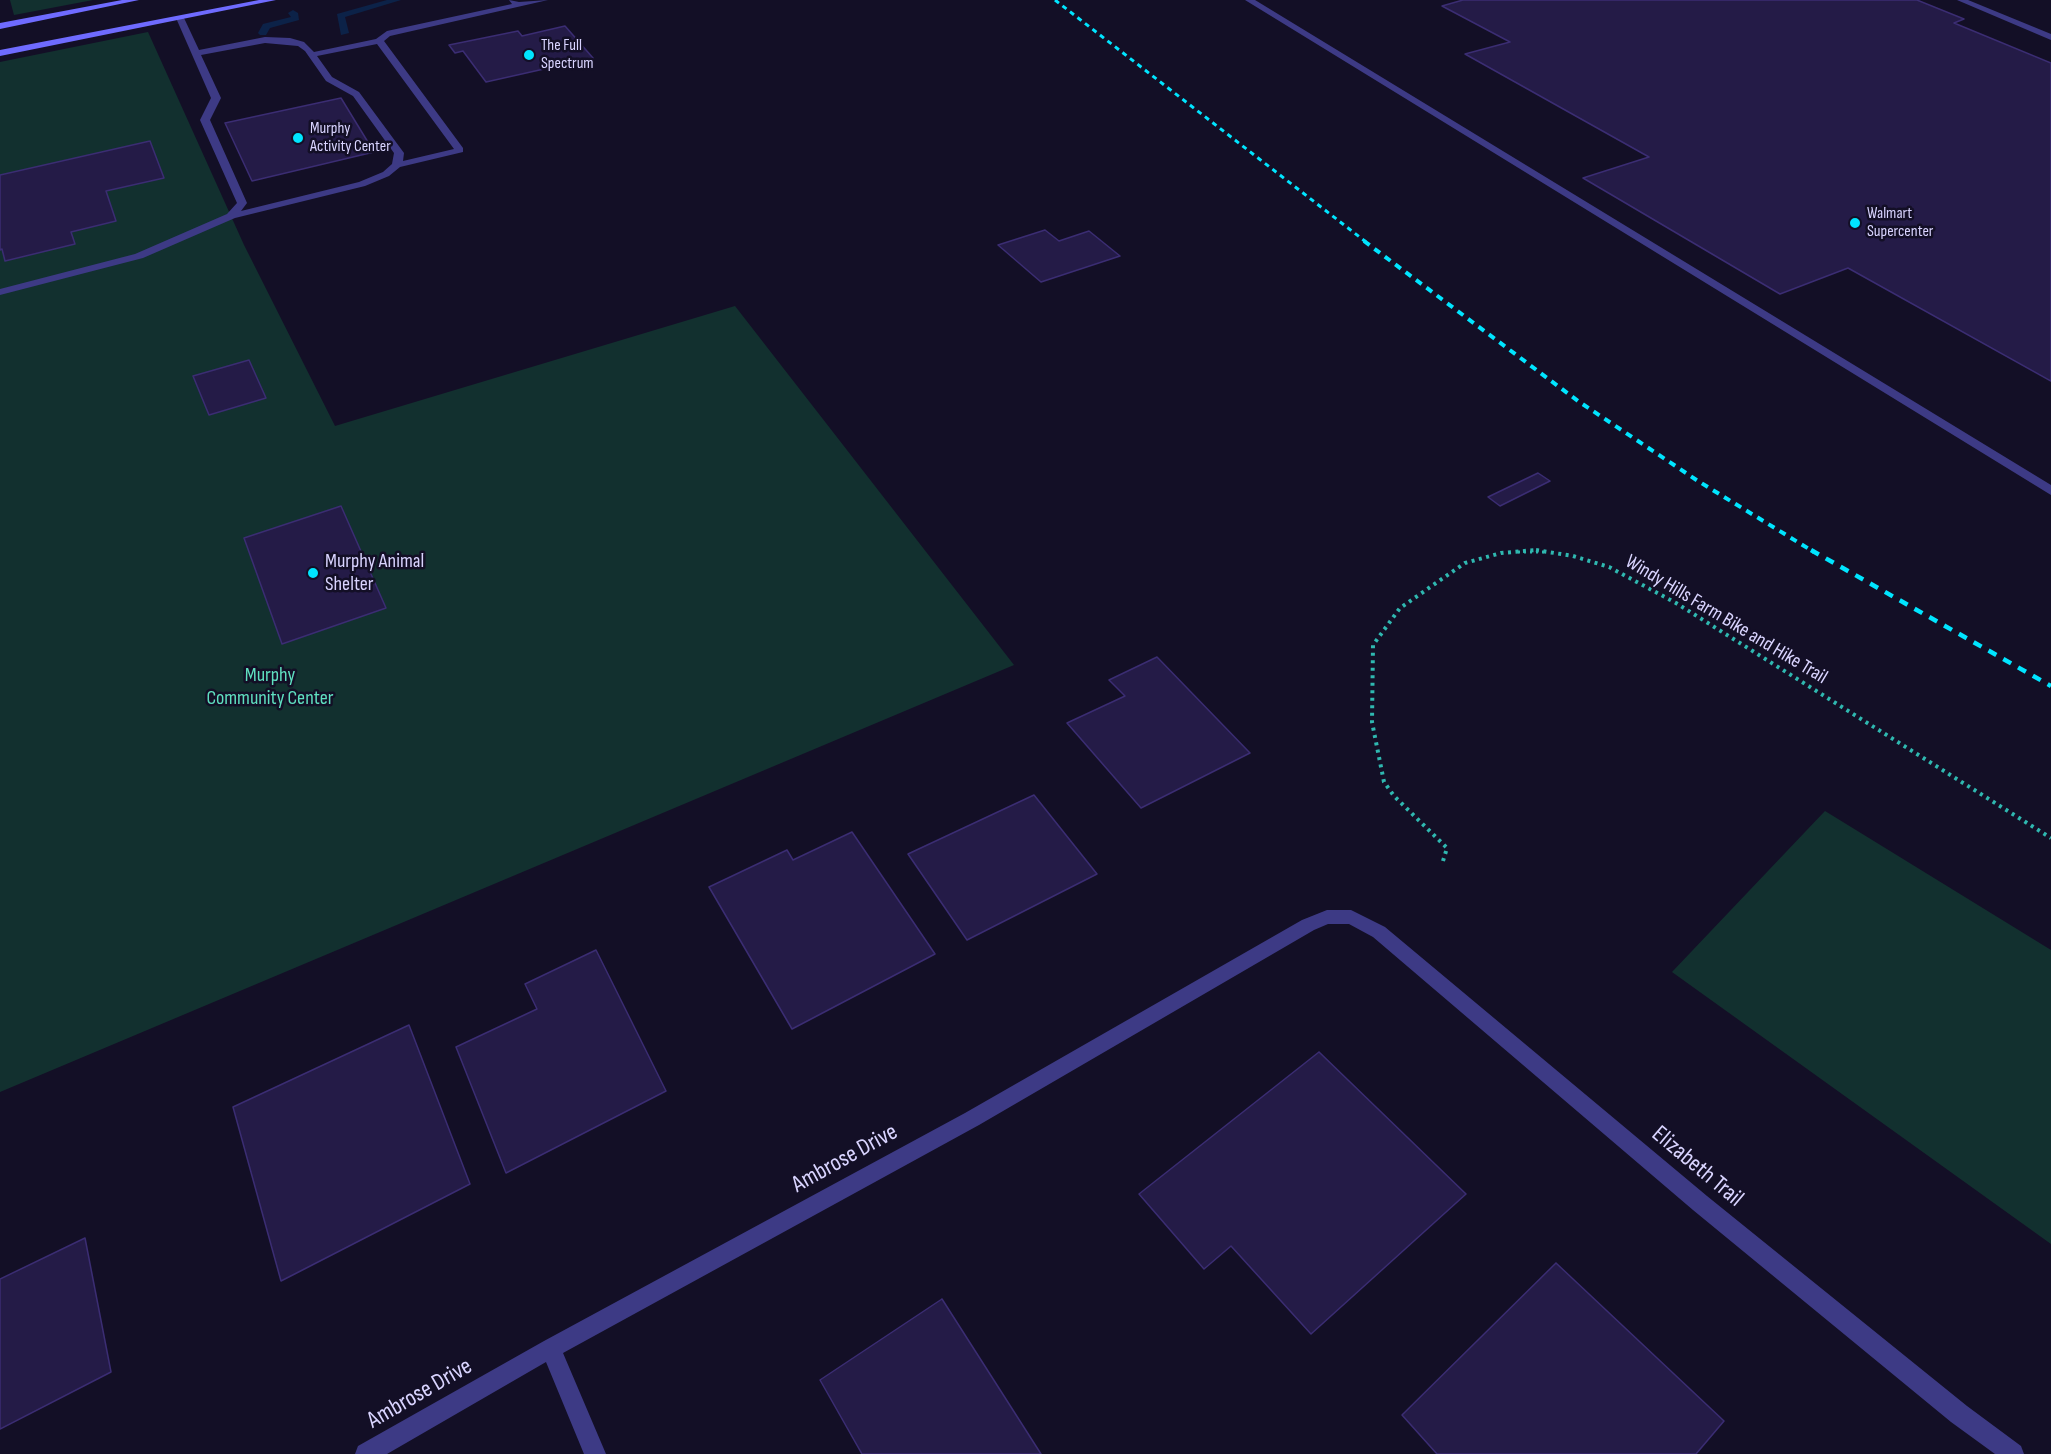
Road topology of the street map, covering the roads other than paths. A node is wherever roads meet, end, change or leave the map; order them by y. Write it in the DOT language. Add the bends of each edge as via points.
graph roads {
  1 [pos="135,0"];
  2 [pos="272,0"];
  3 [pos="544,0"];
  4 [pos="1249,0"];
  5 [pos="1961,0"];
  6 [pos="515,2"];
  7 [pos="180,18"];
  8 [pos="0,26"];
  9 [pos="2051,37"];
  10 [pos="379,41"];
  11 [pos="0,53"];
  12 [pos="196,53"];
  13 [pos="311,55"];
  14 [pos="397,165"];
  15 [pos="231,216"];
  16 [pos="0,292"];
  17 [pos="2051,491"];
  18 [pos="1351,917"];
  19 [pos="551,1348"];
  20 [pos="366,1454"];
  21 [pos="595,1454"];
  22 [pos="2013,1454"];
  1 -- 8 [label="main road"];
  2 -- 7 [label="main road"];
  3 -- 6 [label="street"];
  4 -- 17 [label="street"];
  5 -- 9 [label="street"];
  6 -- 10 [label="street" via="387,34"];
  7 -- 11 [label="main road"];
  7 -- 12 [label="street"];
  10 -- 13 [label="street"];
  10 -- 14 [label="street" via="460,150"];
  12 -- 13 [label="street" via="265,40 290,40 301,44"];
  12 -- 15 [label="street" via="216,98 205,120 242,203"];
  13 -- 14 [label="street" via="329,79 356,93 399,153"];
  14 -- 15 [label="street" via="362,184"];
  15 -- 16 [label="street" via="140,256"];
  18 -- 19 [label="street, Ambrose Drive" via="1327,917 1308,925 972,1119"];
  18 -- 22 [label="street, Elizabeth Trail" via="1379,932 1700,1203"];
  19 -- 20 [label="street, Ambrose Drive"];
  19 -- 21 [label="street"];
}
